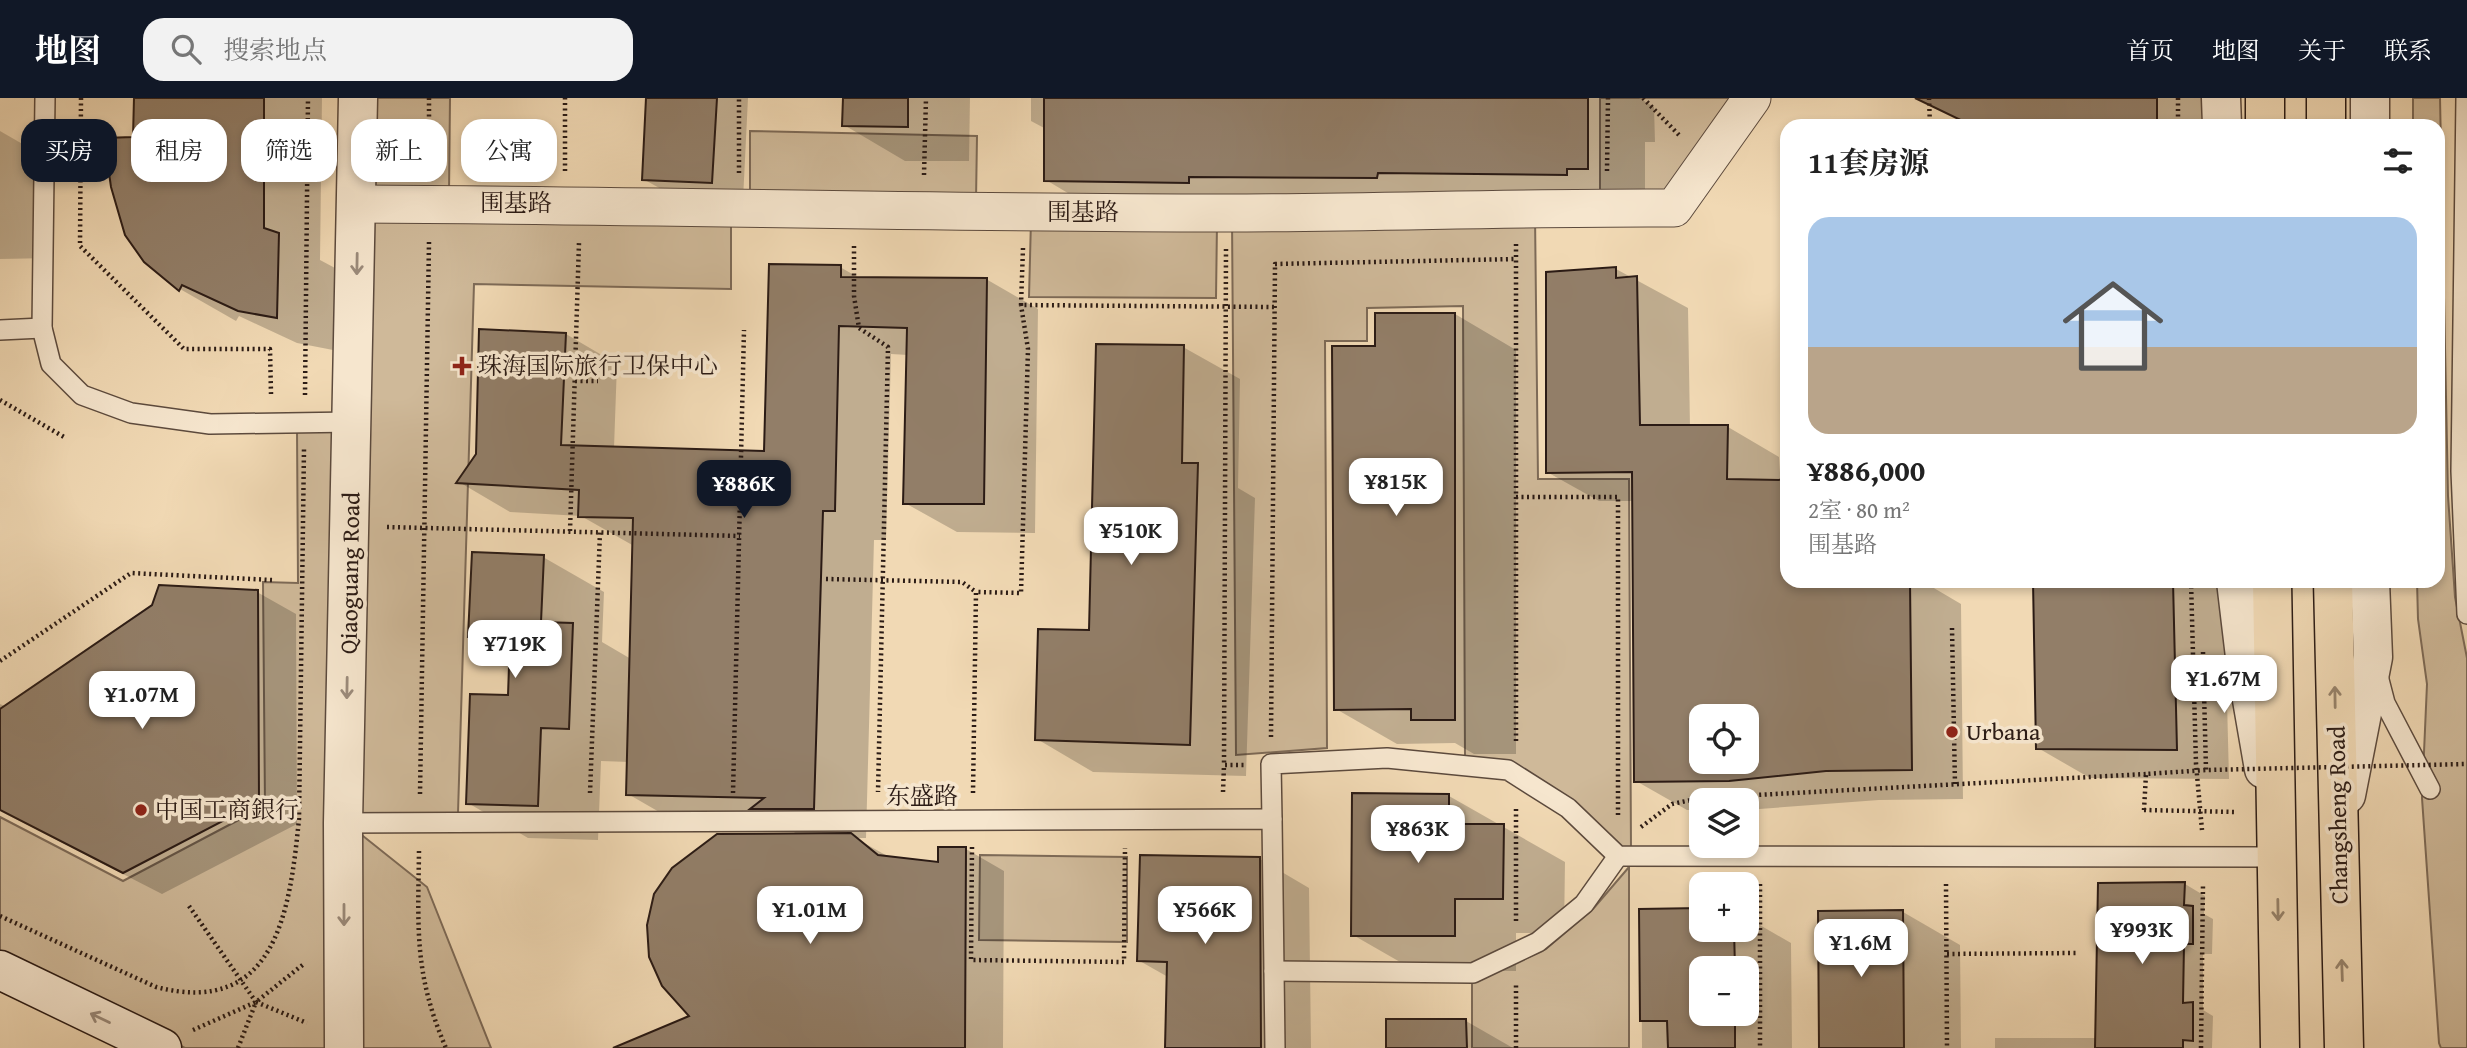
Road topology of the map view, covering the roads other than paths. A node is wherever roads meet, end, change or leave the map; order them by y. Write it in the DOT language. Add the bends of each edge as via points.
graph roads {
  1 [pos="45,98"];
  2 [pos="358,98"];
  3 [pos="1752,98"];
  4 [pos="2221,98"];
  5 [pos="2265,98"];
  6 [pos="2326,98"];
  7 [pos="2370,98"];
  8 [pos="2466,98"];
  9 [pos="2222,119"];
  10 [pos="2265,119"];
  11 [pos="2326,119"];
  12 [pos="2370,119"];
  13 [pos="358,204"];
  14 [pos="42,328"];
  15 [pos="0,330"];
  16 [pos="354,422"];
  17 [pos="2237,588"];
  18 [pos="2272,588"];
  19 [pos="2333,588"];
  20 [pos="2370,588"];
  21 [pos="2467,614"];
  22 [pos="2373,656"];
  23 [pos="2430,789"];
  24 [pos="1272,819"];
  25 [pos="344,823"];
  26 [pos="2275,837"];
  27 [pos="2338,839"];
  28 [pos="1618,856"];
  29 [pos="0,970"];
  30 [pos="1274,971"];
  31 [pos="344,1043"];
  32 [pos="2347,1045"];
  33 [pos="159,1047"];
  34 [pos="1275,1048"];
  35 [pos="2280,1048"];
  1 -- 14 [label="lane"];
  2 -- 13 [label="street, Qiaoguang Road"];
  3 -- 13 [label="street, 围基路" via="1674,208 1226,213"];
  4 -- 9 [label="street"];
  5 -- 10 [label="main road"];
  6 -- 11 [label="main road"];
  7 -- 12 [label="street"];
  8 -- 21 [label="lane" via="2461,471"];
  13 -- 16 [label="street, Qiaoguang Road, one-way"];
  14 -- 15 [label="lane"];
  14 -- 16 [label="lane" via="51,365 82,395 131,413 210,424"];
  16 -- 25 [label="street, Qiaoguang Road, one-way"];
  17 -- 26 [label="street"];
  18 -- 26 [label="main road"];
  27 -- 19 [label="main road, Changsheng Road, one-way"];
  20 -- 22 [label="street"];
  22 -- 23 [label="lane" via="2385,703"];
  22 -- 27 [label="street"];
  24 -- 25 [label="lane, 东盛路"];
  24 -- 28 [label="lane" via="1271,764 1387,758 1508,770 1568,808"];
  24 -- 30 [label="lane"];
  25 -- 31 [label="street, Qiaoguang Road, one-way"];
  26 -- 28 [label="lane" via="2203,857"];
  26 -- 35 [label="main road, one-way"];
  32 -- 27 [label="main road, Changsheng Road, one-way"];
  28 -- 30 [label="lane" via="1584,904 1538,942 1473,973"];
  33 -- 29 [label="street, one-way"];
  30 -- 34 [label="lane"];
}
